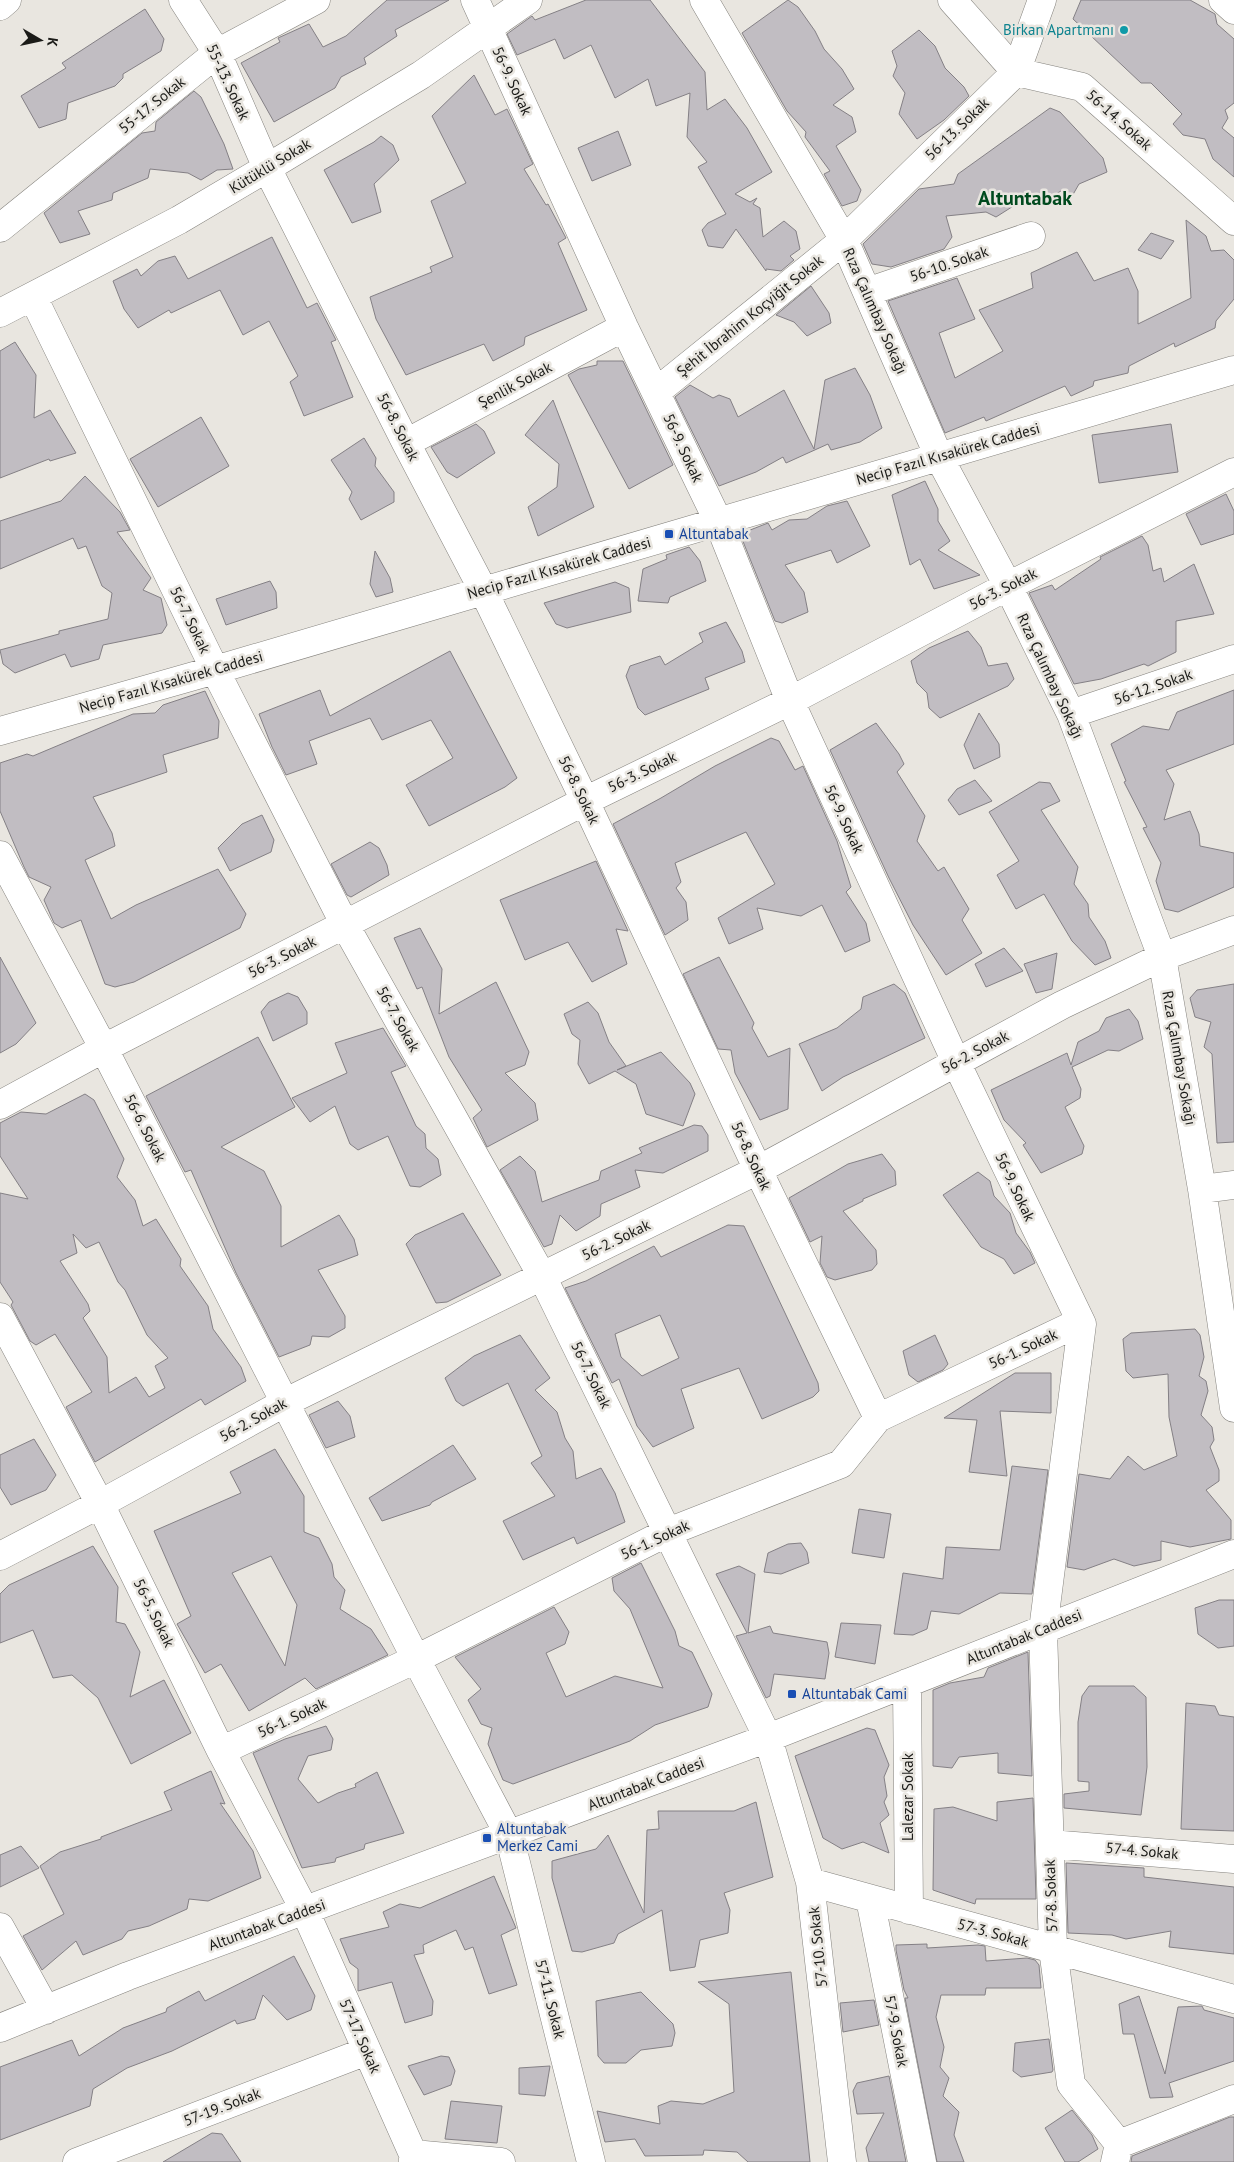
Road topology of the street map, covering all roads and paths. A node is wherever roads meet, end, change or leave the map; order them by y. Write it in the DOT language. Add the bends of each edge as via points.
graph roads {
  1 [pos="7,0"];
  2 [pos="183,0"];
  3 [pos="316,0"];
  4 [pos="475,0"];
  5 [pos="528,0"];
  6 [pos="704,0"];
  7 [pos="952,0"];
  8 [pos="1042,0"];
  9 [pos="1223,0"];
  10 [pos="0,6"];
  11 [pos="1234,10"];
  12 [pos="488,30"];
  13 [pos="217,53"];
  14 [pos="1016,72"];
  15 [pos="267,168"];
  16 [pos="1234,221"];
  17 [pos="0,228"];
  18 [pos="1031,236"];
  19 [pos="844,240"];
  20 [pos="867,292"];
  21 [pos="33,297"];
  22 [pos="0,314"];
  23 [pos="624,327"];
  24 [pos="1234,370"];
  25 [pos="656,392"];
  26 [pos="406,443"];
  27 [pos="939,457"];
  28 [pos="1234,472"];
  29 [pos="718,521"];
  30 [pos="1008,586"];
  31 [pos="483,590"];
  32 [pos="1234,659"];
  33 [pos="215,670"];
  34 [pos="790,701"];
  35 [pos="1071,714"];
  36 [pos="0,732"];
  37 [pos="585,800"];
  38 [pos="0,855"];
  39 [pos="345,925"];
  40 [pos="1234,930"];
  41 [pos="1162,957"];
  42 [pos="104,1049"];
  43 [pos="956,1062"];
  44 [pos="0,1105"];
  45 [pos="758,1170"];
  46 [pos="1234,1185"];
  47 [pos="1202,1189"];
  48 [pos="542,1276"];
  49 [pos="0,1317"];
  50 [pos="1080,1322"];
  51 [pos="286,1402"];
  52 [pos="1234,1408"];
  53 [pos="878,1418"];
  54 [pos="100,1504"];
  55 [pos="668,1532"];
  56 [pos="1234,1554"];
  57 [pos="0,1556"];
  58 [pos="1043,1630"];
  59 [pos="416,1659"];
  60 [pos="907,1684"];
  61 [pos="768,1738"];
  62 [pos="221,1751"];
  63 [pos="509,1835"];
  64 [pos="1050,1844"];
  65 [pos="1234,1859"];
  66 [pos="810,1882"];
  67 [pos="870,1899"];
  68 [pos="909,1910"];
  69 [pos="305,1911"];
  70 [pos="0,1928"];
  71 [pos="1053,1950"];
  72 [pos="1234,1999"];
  73 [pos="46,2010"];
  74 [pos="0,2028"];
  75 [pos="367,2051"];
  76 [pos="1234,2099"];
  77 [pos="1117,2153"];
  78 [pos="112,2156"];
  79 [pos="413,2158"];
  80 [pos="77,2162"];
  81 [pos="501,2162"];
  82 [pos="590,2162"];
  83 [pos="842,2162"];
  84 [pos="922,2162"];
  1 -- 10 [label="street"];
  2 -- 13 [label="street, 55-13. Sokak"];
  3 -- 13 [label="street, 55-17. Sokak"];
  4 -- 12 [label="street, 56-9. Sokak"];
  5 -- 12 [label="street, Kütüklü Sokak"];
  6 -- 19 [label="street, Rıza Çalımbay Sokağı"];
  7 -- 14 [label="street"];
  8 -- 14 [label="street, 56-13. Sokak"];
  9 -- 11 [label="street"];
  12 -- 15 [label="street, Kütüklü Sokak"];
  12 -- 23 [label="street, 56-9. Sokak"];
  13 -- 15 [label="street, 55-13. Sokak"];
  13 -- 17 [label="street, 55-17. Sokak"];
  14 -- 16 [label="street, 56-14. Sokak" via="1082,87"];
  14 -- 19 [label="street, 56-13. Sokak"];
  15 -- 21 [label="street, Kütüklü Sokak" via="179,220"];
  15 -- 26 [label="street, 56-8. Sokak"];
  18 -- 20 [label="street, 56-10. Sokak"];
  19 -- 20 [label="street, Rıza Çalımbay Sokağı"];
  19 -- 25 [label="street, Şehit İbrahim Koçyiğit Sokak"];
  20 -- 27 [label="street, Rıza Çalımbay Sokağı"];
  21 -- 22 [label="street, Kütüklü Sokak"];
  21 -- 33 [label="street, 56-7. Sokak"];
  23 -- 25 [label="street, 56-9. Sokak"];
  23 -- 26 [label="street, Şenlik Sokak"];
  24 -- 27 [label="street, Necip Fazıl Kısakürek Caddesi"];
  25 -- 29 [label="street, 56-9. Sokak"];
  26 -- 31 [label="street, 56-8. Sokak"];
  27 -- 29 [label="street, Necip Fazıl Kısakürek Caddesi"];
  27 -- 30 [label="street, Rıza Çalımbay Sokağı"];
  28 -- 30 [label="street, 56-3. Sokak"];
  29 -- 31 [label="street, Necip Fazıl Kısakürek Caddesi"];
  29 -- 34 [label="street, 56-9. Sokak"];
  30 -- 34 [label="street, 56-3. Sokak"];
  30 -- 35 [label="street, Rıza Çalımbay Sokağı"];
  31 -- 33 [label="street, Necip Fazıl Kısakürek Caddesi"];
  31 -- 37 [label="street, 56-8. Sokak"];
  32 -- 35 [label="street, 56-12. Sokak"];
  33 -- 36 [label="street, Necip Fazıl Kısakürek Caddesi"];
  33 -- 39 [label="street, 56-7. Sokak"];
  34 -- 37 [label="street, 56-3. Sokak"];
  34 -- 43 [label="street, 56-9. Sokak"];
  35 -- 41 [label="street, Rıza Çalımbay Sokağı"];
  37 -- 39 [label="street, 56-3. Sokak"];
  37 -- 45 [label="street, 56-8. Sokak"];
  38 -- 42 [label="street, 56-6. Sokak"];
  39 -- 42 [label="street, 56-3. Sokak"];
  39 -- 48 [label="street, 56-7. Sokak"];
  40 -- 41 [label="street, 56-2. Sokak"];
  41 -- 43 [label="street, 56-2. Sokak" via="1062,1005"];
  41 -- 47 [label="street, Rıza Çalımbay Sokağı"];
  42 -- 44 [label="street, 56-3. Sokak"];
  42 -- 51 [label="street, 56-6. Sokak"];
  43 -- 45 [label="street, 56-2. Sokak"];
  43 -- 50 [label="street, 56-9. Sokak"];
  45 -- 48 [label="street, 56-2. Sokak"];
  45 -- 53 [label="street, 56-8. Sokak"];
  46 -- 47 [label="street"];
  47 -- 52 [label="street, Rıza Çalımbay Sokağı"];
  48 -- 51 [label="street, 56-2. Sokak"];
  48 -- 55 [label="street, 56-7. Sokak"];
  49 -- 54 [label="street, 56-5. Sokak"];
  50 -- 53 [label="street, 56-1. Sokak"];
  50 -- 58 [label="street, 56-9. Sokak"];
  51 -- 54 [label="street, 56-2. Sokak"];
  51 -- 59 [label="street, 56-6. Sokak"];
  53 -- 55 [label="street, 56-1. Sokak" via="841,1464"];
  54 -- 57 [label="street, 56-2. Sokak"];
  54 -- 62 [label="street, 56-5. Sokak"];
  55 -- 59 [label="street, 56-1. Sokak"];
  55 -- 61 [label="street, 56-7. Sokak"];
  56 -- 58 [label="street, Altuntabak Caddesi"];
  58 -- 60 [label="street, Altuntabak Caddesi"];
  58 -- 64 [label="street, 57-8. Sokak"];
  59 -- 62 [label="street, 56-1. Sokak"];
  59 -- 63 [label="street, 57-11. Sokak"];
  60 -- 61 [label="street, Altuntabak Caddesi"];
  60 -- 68 [label="street, Lalezar Sokak"];
  61 -- 63 [label="street, Altuntabak Caddesi"];
  61 -- 66 [label="street, 57-10. Sokak"];
  62 -- 69 [label="street, 56-5. Sokak"];
  63 -- 69 [label="street, Altuntabak Caddesi"];
  63 -- 82 [label="street, 57-11. Sokak"];
  64 -- 65 [label="street, 57-4. Sokak"];
  64 -- 71 [label="street, 57-8. Sokak"];
  66 -- 67 [label="street, 57-3. Sokak"];
  66 -- 83 [label="street, 57-10. Sokak"];
  67 -- 68 [label="street, 57-3. Sokak"];
  67 -- 84 [label="street, 57-9. Sokak"];
  68 -- 71 [label="street, 57-3. Sokak"];
  69 -- 73 [label="street, Altuntabak Caddesi"];
  69 -- 75 [label="street, 57-17. Sokak"];
  70 -- 73 [label="street"];
  71 -- 72 [label="street, 57-3. Sokak"];
  71 -- 77 [label="street, 57-8. Sokak" via="1071,2084"];
  73 -- 74 [label="street, Altuntabak Caddesi"];
  75 -- 78 [label="street, 57-19. Sokak"];
  75 -- 79 [label="street, 57-17. Sokak"];
  76 -- 77 [label="street"];
  78 -- 80 [label="street, 57-19. Sokak"];
  79 -- 81 [label="street"];
}
